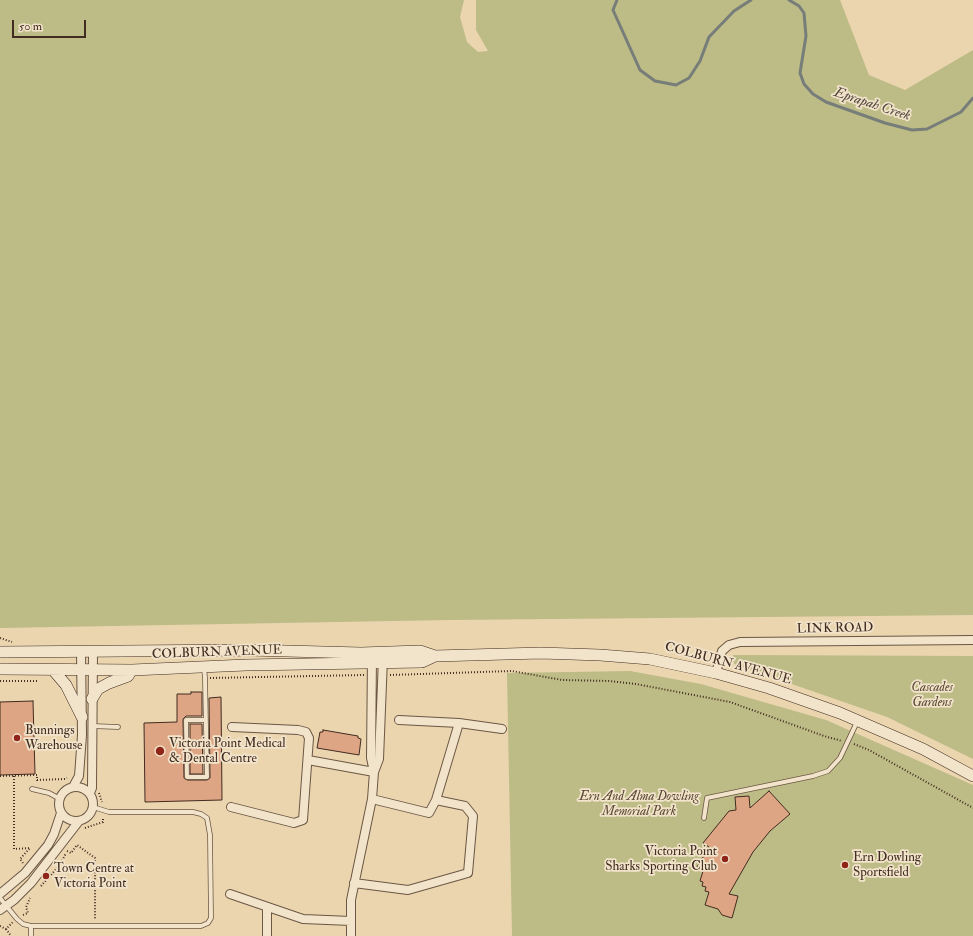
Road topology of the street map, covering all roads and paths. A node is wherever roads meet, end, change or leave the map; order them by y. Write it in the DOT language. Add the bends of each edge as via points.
graph roads {
  1 [pos="973,640"];
  2 [pos="81,651"];
  3 [pos="93,651"];
  4 [pos="0,652"];
  5 [pos="377,657"];
  6 [pos="204,667"];
  7 [pos="0,669"];
  8 [pos="54,670"];
  9 [pos="93,670"];
  10 [pos="132,670"];
  11 [pos="81,671"];
  12 [pos="716,673"];
  13 [pos="372,675"];
  14 [pos="382,675"];
  15 [pos="206,678"];
  16 [pos="0,681"];
  17 [pos="44,681"];
  18 [pos="92,699"];
  19 [pos="82,718"];
  20 [pos="371,719"];
  21 [pos="380,719"];
  22 [pos="206,720"];
  23 [pos="399,720"];
  24 [pos="858,720"];
  25 [pos="459,723"];
  26 [pos="92,726"];
  27 [pos="118,727"];
  28 [pos="232,727"];
  29 [pos="502,729"];
  30 [pos="848,742"];
  31 [pos="370,746"];
  32 [pos="380,746"];
  33 [pos="308,760"];
  34 [pos="80,767"];
  35 [pos="374,772"];
  36 [pos="0,776"];
  37 [pos="14,776"];
  38 [pos="973,776"];
  39 [pos="73,787"];
  40 [pos="32,789"];
  41 [pos="90,793"];
  42 [pos="60,799"];
  43 [pos="372,799"];
  44 [pos="102,800"];
  45 [pos="436,800"];
  46 [pos="93,807"];
  47 [pos="231,807"];
  48 [pos="973,808"];
  49 [pos="102,811"];
  50 [pos="61,813"];
  51 [pos="704,818"];
  52 [pos="79,821"];
  53 [pos="80,832"];
  54 [pos="71,845"];
  55 [pos="67,851"];
  56 [pos="24,863"];
  57 [pos="354,883"];
  58 [pos="39,888"];
  59 [pos="34,892"];
  60 [pos="0,894"];
  61 [pos="230,894"];
  62 [pos="0,898"];
  63 [pos="267,906"];
  64 [pos="3,908"];
  65 [pos="28,913"];
  66 [pos="351,920"];
  67 [pos="31,926"];
  68 [pos="95,926"];
  69 [pos="6,928"];
  70 [pos="11,936"];
  71 [pos="31,936"];
  72 [pos="267,936"];
  73 [pos="351,936"];
  1 -- 12 [label="street, LINK ROAD" via="740,642 722,650"];
  2 -- 3 [label="main road, COLBURN AVENUE"];
  2 -- 4 [label="main road, COLBURN AVENUE"];
  2 -- 11 [label="street"];
  3 -- 5 [label="main road, COLBURN AVENUE" via="249,650"];
  3 -- 9 [label="street"];
  5 -- 6 [label="main road, COLBURN AVENUE"];
  5 -- 12 [label="main road, COLBURN AVENUE" via="420,651 434,656 600,654 650,658"];
  5 -- 13 [label="street"];
  5 -- 14 [label="street"];
  6 -- 10 [label="main road, COLBURN AVENUE"];
  6 -- 15 [label="lane"];
  7 -- 8 [label="main road, COLBURN AVENUE"];
  8 -- 11 [label="main road, COLBURN AVENUE"];
  8 -- 19 [label="main road" via="66,685"];
  9 -- 10 [label="main road, COLBURN AVENUE"];
  9 -- 11 [label="main road, COLBURN AVENUE"];
  9 -- 18 [label="street"];
  10 -- 18 [label="main road" via="128,676 98,689"];
  11 -- 19 [label="street"];
  12 -- 24 [label="main road, COLBURN AVENUE" via="769,688"];
  13 -- 15 [label="path"];
  13 -- 20 [label="street"];
  14 -- 21 [label="street"];
  14 -- 30 [label="path" via="512,671 562,680 636,684 730,702 824,736"];
  15 -- 22 [label="lane"];
  16 -- 17 [label="path"];
  18 -- 26 [label="street"];
  19 -- 34 [label="street"];
  20 -- 21 [label="street"];
  20 -- 31 [label="street"];
  21 -- 32 [label="street"];
  22 -- 22 [label="lane" via="207,777 187,777 186,720"];
  23 -- 25 [label="street"];
  24 -- 30 [label="lane"];
  24 -- 38 [label="main road, COLBURN AVENUE" via="923,749"];
  25 -- 29 [label="street"];
  25 -- 45 [label="street"];
  26 -- 27 [label="lane"];
  26 -- 41 [label="street"];
  28 -- 33 [label="street" via="306,732 309,738"];
  30 -- 48 [label="path" via="869,750"];
  30 -- 51 [label="lane" via="840,758 828,771 707,798"];
  31 -- 32 [label="street"];
  31 -- 35 [label="street"];
  32 -- 35 [label="street"];
  33 -- 35 [label="street"];
  33 -- 47 [label="street" via="304,820 294,823"];
  34 -- 37 [label="path" via="74,767 70,776 65,779 36,780 36,775"];
  34 -- 39 [label="street" via="79,776"];
  35 -- 43 [label="street"];
  36 -- 37 [label="path"];
  37 -- 56 [label="path" via="14,849 30,848 20,859"];
  39 -- 41 [label="street" via="82,788"];
  39 -- 42 [label="street" via="65,791"];
  40 -- 42 [label="lane"];
  41 -- 46 [label="street"];
  42 -- 50 [label="street"];
  43 -- 45 [label="street" via="429,813"];
  43 -- 57 [label="street"];
  44 -- 49 [label="path"];
  45 -- 57 [label="street" via="465,806 473,816 468,873 408,890"];
  46 -- 49 [label="lane"];
  46 -- 52 [label="street" via="88,816"];
  49 -- 53 [label="path" via="103,822 92,824"];
  49 -- 68 [label="lane" via="193,812 207,818 210,835 211,918 208,923 201,926"];
  50 -- 52 [label="street" via="69,819"];
  50 -- 60 [label="street" via="48,845 25,873"];
  52 -- 64 [label="street" via="30,883"];
  54 -- 55 [label="path"];
  55 -- 58 [label="path" via="49,879"];
  55 -- 68 [label="path" via="71,853 77,845 95,858"];
  57 -- 66 [label="street"];
  59 -- 65 [label="path" via="26,907"];
  61 -- 63 [label="street"];
  62 -- 64 [label="lane"];
  63 -- 66 [label="street" via="304,919"];
  63 -- 72 [label="street"];
  64 -- 67 [label="lane" via="23,924"];
  66 -- 73 [label="street"];
  67 -- 68 [label="lane"];
  67 -- 71 [label="lane"];
  69 -- 70 [label="path"];
}
